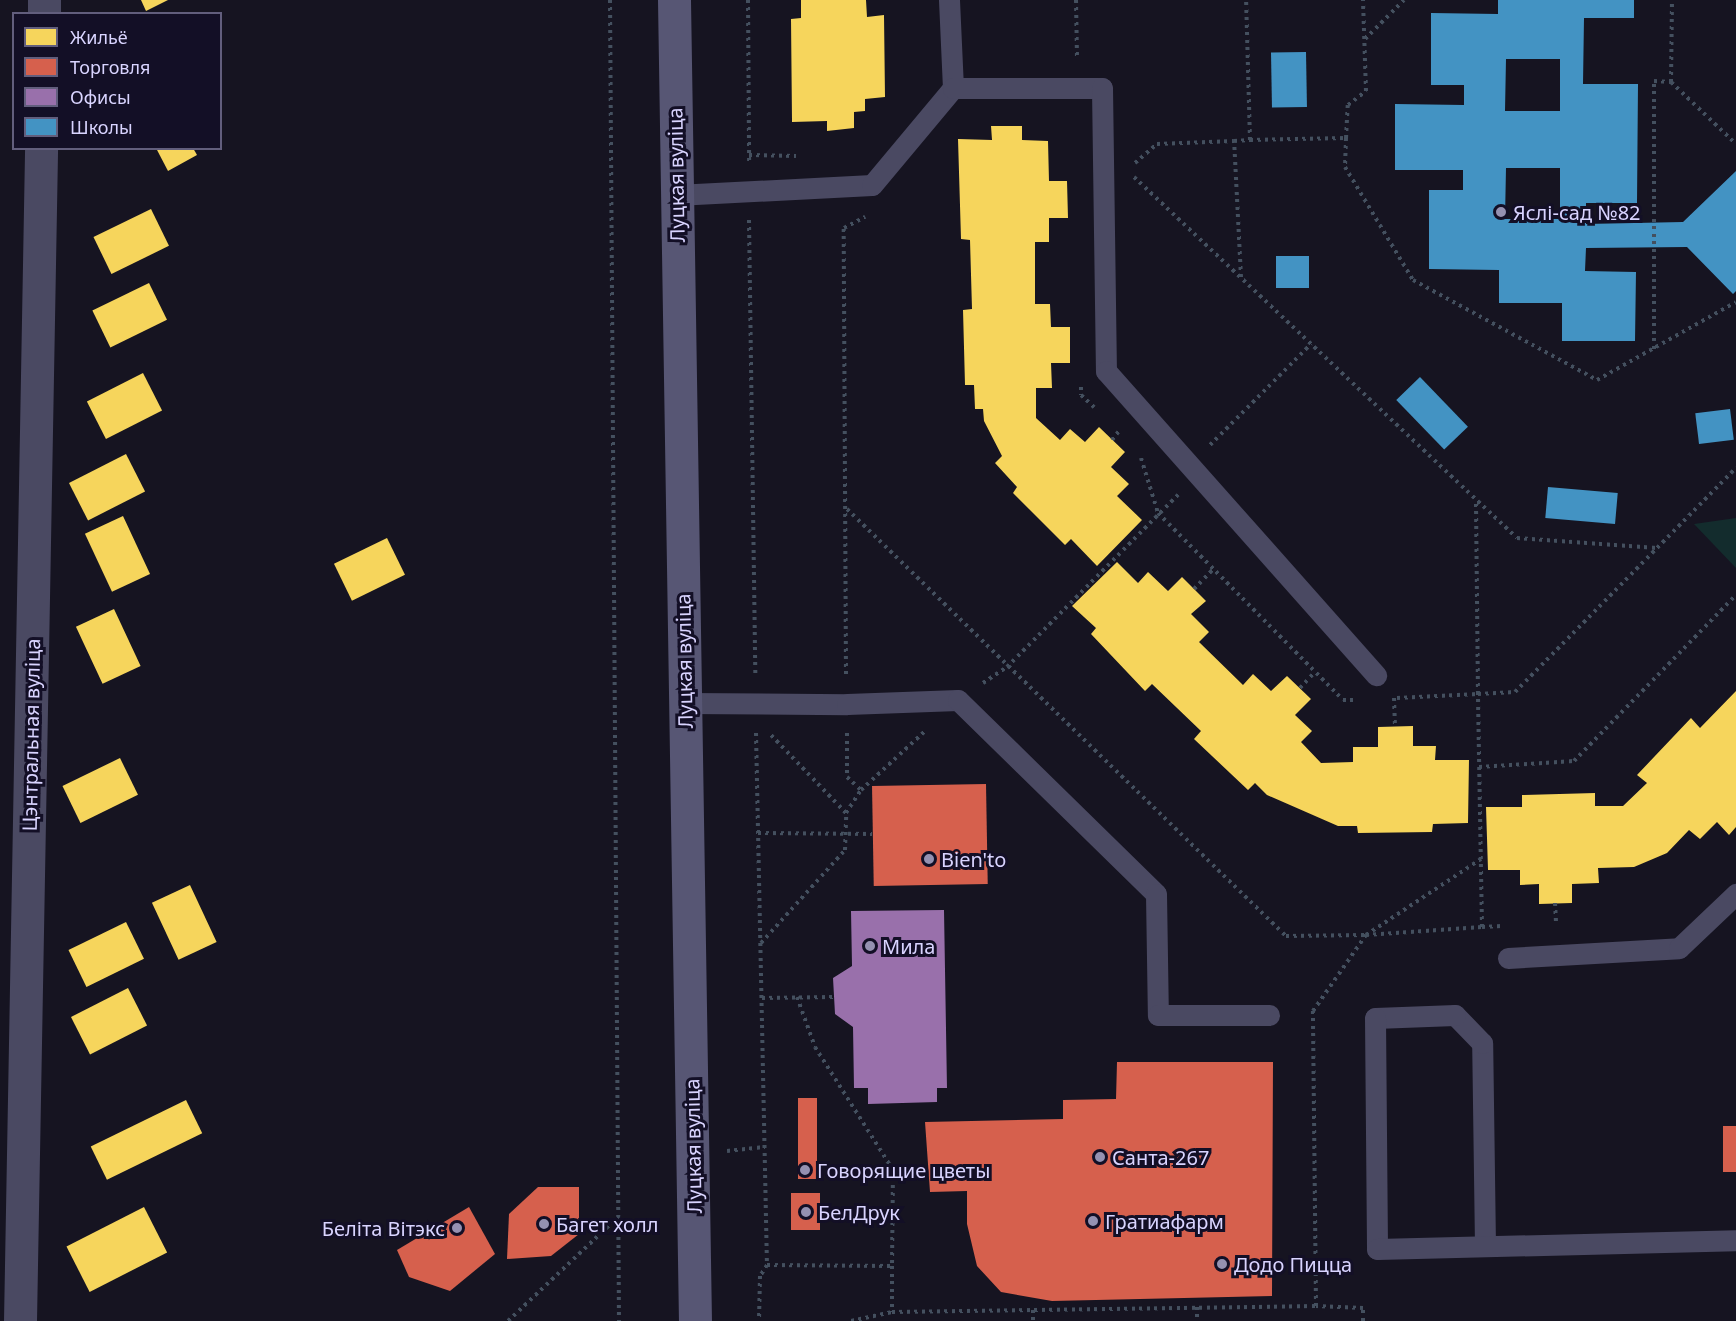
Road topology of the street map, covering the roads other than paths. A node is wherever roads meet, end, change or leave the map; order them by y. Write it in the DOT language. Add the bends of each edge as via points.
graph roads {
  1 [pos="674,0"];
  2 [pos="949,0"];
  3 [pos="953,88"];
  4 [pos="41,150"];
  5 [pos="676,195"];
  6 [pos="1376,675"];
  7 [pos="685,703"];
  8 [pos="1736,894"];
  9 [pos="1508,958"];
  10 [pos="1269,1015"];
  11 [pos="1736,1240"];
  12 [pos="1485,1246"];
  13 [pos="20,1321"];
  14 [pos="695,1321"];
  1 -- 5 [label="main road, Луцкая вуліца"];
  2 -- 3 [label="lane"];
  3 -- 5 [label="lane" via="872,185"];
  3 -- 6 [label="lane" via="1102,88 1106,371"];
  4 -- 13 [label="street, Цэнтральная вуліца"];
  5 -- 7 [label="main road, Луцкая вуліца"];
  7 -- 10 [label="lane" via="756,711 958,700 1156,894 1158,1015"];
  7 -- 14 [label="main road, Луцкая вуліца"];
  8 -- 9 [label="lane" via="1678,948"];
  11 -- 12 [label="lane"];
  12 -- 12 [label="lane" via="1482,1042 1455,1015 1375,1018 1377,1249"];
}
